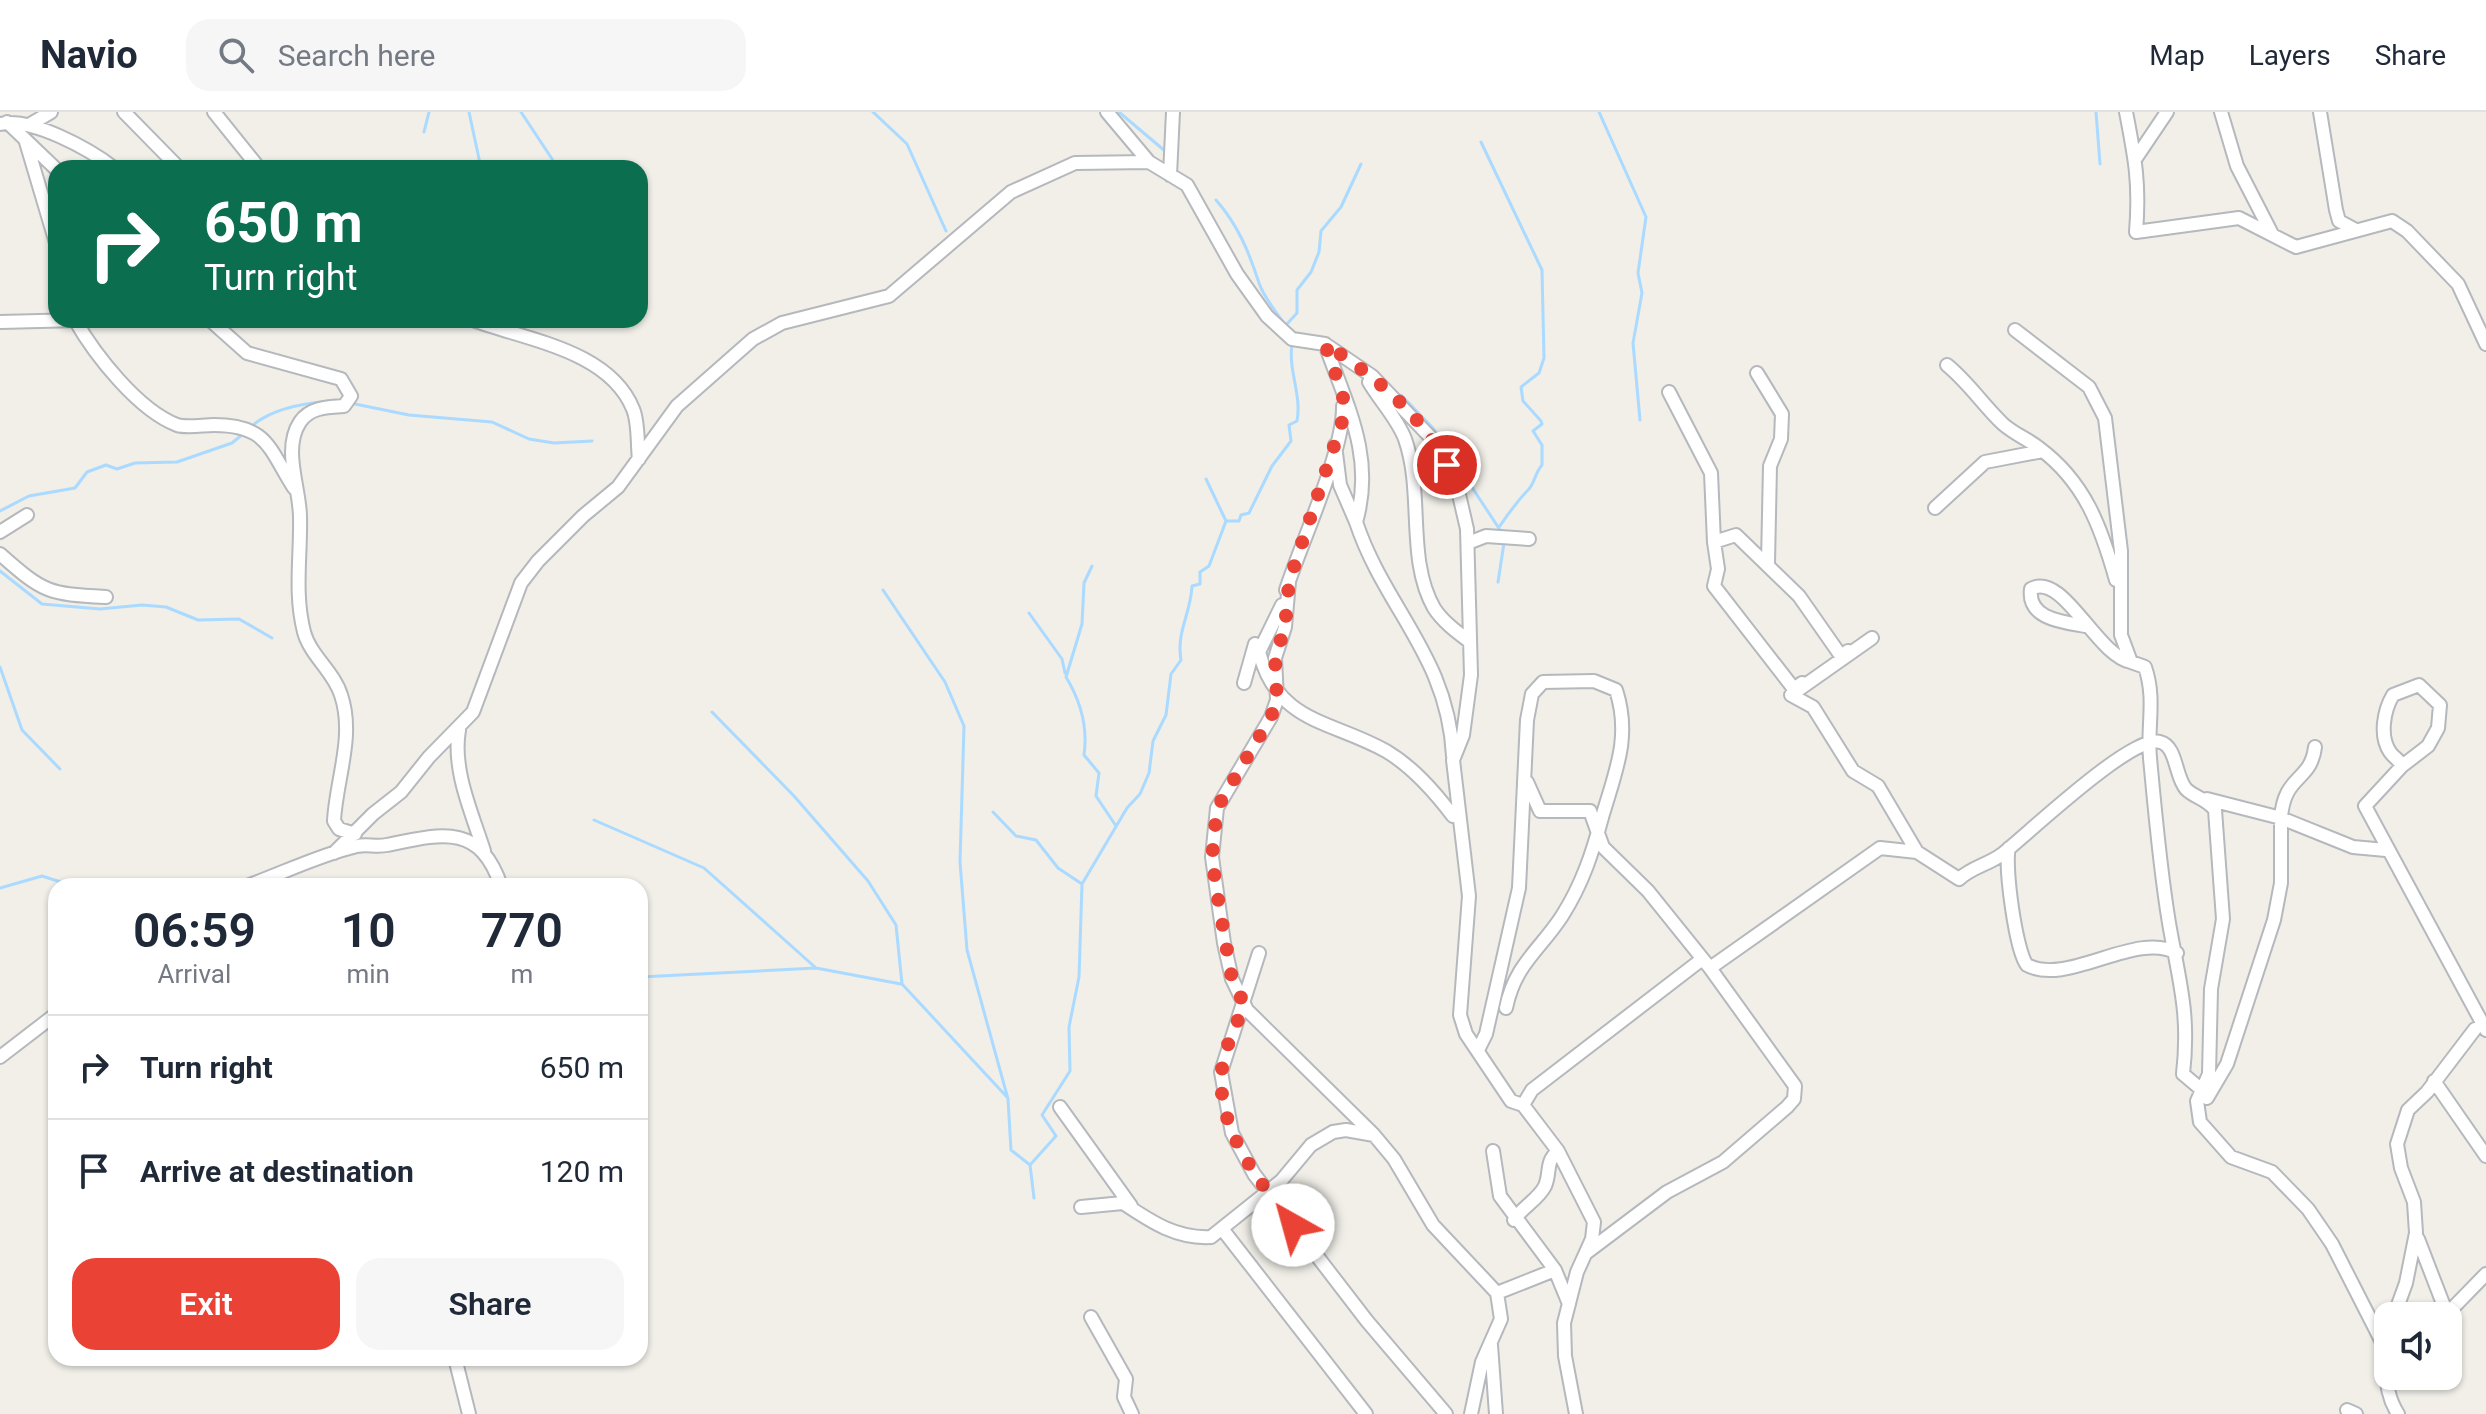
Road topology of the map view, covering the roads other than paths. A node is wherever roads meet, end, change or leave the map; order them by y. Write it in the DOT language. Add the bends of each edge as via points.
graph roads {
  1 [pos="51,112"];
  2 [pos="124,112"];
  3 [pos="214,112"];
  4 [pos="1107,112"];
  5 [pos="1173,112"];
  6 [pos="2126,112"];
  7 [pos="2167,112"];
  8 [pos="2221,112"];
  9 [pos="2320,112"];
  10 [pos="3,122"];
  11 [pos="29,125"];
  12 [pos="26,142"];
  13 [pos="2136,158"];
  14 [pos="103,160"];
  15 [pos="171,160"];
  16 [pos="253,160"];
  17 [pos="48,162"];
  18 [pos="1149,162"];
  19 [pos="1170,175"];
  20 [pos="48,216"];
  21 [pos="2354,229"];
  22 [pos="2276,240"];
  23 [pos="48,321"];
  24 [pos="0,322"];
  25 [pos="81,328"];
  26 [pos="219,328"];
  27 [pos="498,328"];
  28 [pos="2015,330"];
  29 [pos="1325,344"];
  30 [pos="2486,344"];
  31 [pos="1947,365"];
  32 [pos="1359,366"];
  33 [pos="1757,373"];
  34 [pos="1669,392"];
  35 [pos="1343,395"];
  36 [pos="1335,445"];
  37 [pos="2043,451"];
  38 [pos="639,459"];
  39 [pos="296,490"];
  40 [pos="1935,508"];
  41 [pos="27,515"];
  42 [pos="1356,522"];
  43 [pos="0,532"];
  44 [pos="1529,539"];
  45 [pos="1714,542"];
  46 [pos="1468,543"];
  47 [pos="0,554"];
  48 [pos="1768,563"];
  49 [pos="1289,582"];
  50 [pos="2120,591"];
  51 [pos="106,597"];
  52 [pos="1284,598"];
  53 [pos="2085,626"];
  54 [pos="1470,642"];
  55 [pos="1841,656"];
  56 [pos="2131,662"];
  57 [pos="1244,683"];
  58 [pos="1277,692"];
  59 [pos="473,712"];
  60 [pos="2156,742"];
  61 [pos="2315,747"];
  62 [pos="1453,760"];
  63 [pos="2402,766"];
  64 [pos="1526,780"];
  65 [pos="2207,799"];
  66 [pos="1453,816"];
  67 [pos="2281,818"];
  68 [pos="355,834"];
  69 [pos="1598,835"];
  70 [pos="2009,848"];
  71 [pos="2386,850"];
  72 [pos="1917,852"];
  73 [pos="334,853"];
  74 [pos="487,858"];
  75 [pos="268,878"];
  76 [pos="499,878"];
  77 [pos="1469,896"];
  78 [pos="1508,936"];
  79 [pos="1259,953"];
  80 [pos="2177,953"];
  81 [pos="1706,964"];
  82 [pos="1244,1004"];
  83 [pos="48,1020"];
  84 [pos="2481,1030"];
  85 [pos="1479,1048"];
  86 [pos="0,1057"];
  87 [pos="2434,1081"];
  88 [pos="2204,1094"];
  89 [pos="1523,1105"];
  90 [pos="1060,1107"];
  91 [pos="1374,1135"];
  92 [pos="1493,1151"];
  93 [pos="1558,1151"];
  94 [pos="2486,1156"];
  95 [pos="1268,1192"];
  96 [pos="1081,1207"];
  97 [pos="1135,1212"];
  98 [pos="1514,1220"];
  99 [pos="2415,1228"];
  100 [pos="1223,1230"];
  101 [pos="1586,1253"];
  102 [pos="1555,1270"];
  103 [pos="2486,1274"];
  104 [pos="1497,1293"];
  105 [pos="2399,1302"];
  106 [pos="2441,1302"];
  107 [pos="2459,1302"];
  108 [pos="1569,1304"];
  109 [pos="1091,1317"];
  110 [pos="2374,1320"];
  111 [pos="1490,1340"];
  112 [pos="457,1366"];
  113 [pos="2391,1390"];
  114 [pos="469,1414"];
  115 [pos="1132,1414"];
  116 [pos="1366,1414"];
  117 [pos="1446,1414"];
  118 [pos="1471,1414"];
  119 [pos="1496,1414"];
  120 [pos="1576,1414"];
  121 [pos="2398,1414"];
  1 -- 11 [label="street"];
  2 -- 15 [label="street"];
  3 -- 16 [label="street"];
  4 -- 18 [label="street"];
  5 -- 19 [label="street"];
  6 -- 13 [label="street"];
  7 -- 13 [label="street"];
  8 -- 22 [label="street" via="2237,166"];
  9 -- 21 [label="street" via="2339,221"];
  10 -- 11 [label="street"];
  10 -- 12 [label="street"];
  11 -- 14 [label="street"];
  12 -- 17 [label="street"];
  12 -- 20 [label="street"];
  13 -- 22 [label="street" via="2136,232 2239,218"];
  18 -- 19 [label="street"];
  18 -- 38 [label="street" via="1075,163 1011,192 889,296 782,323 753,339 677,406"];
  19 -- 29 [label="street" via="1187,185 1267,316 1292,339"];
  21 -- 22 [label="street" via="2306,247"];
  21 -- 30 [label="street" via="2392,221 2407,231 2458,284"];
  23 -- 24 [label="street"];
  25 -- 39 [label="street" via="101,361 145,404 178,425 231,425 263,437"];
  26 -- 39 [label="street" via="247,353 341,379 351,396 344,406 322,407 301,420 294,433"];
  27 -- 38 [label="street" via="553,346 609,377 634,412"];
  28 -- 50 [label="street" via="2089,387 2099,401 2121,551"];
  29 -- 32 [label="street"];
  29 -- 35 [label="street"];
  31 -- 37 [label="street" via="2002,423"];
  32 -- 46 [label="street" via="1436,443 1457,486"];
  32 -- 54 [label="street" via="1405,440 1425,586 1435,609"];
  33 -- 48 [label="street" via="1782,414 1781,439 1770,466"];
  34 -- 45 [label="street" via="1711,473"];
  35 -- 36 [label="street"];
  35 -- 42 [label="street" via="1365,467"];
  36 -- 42 [label="street" via="1340,485"];
  36 -- 49 [label="street"];
  37 -- 40 [label="street" via="1985,462"];
  37 -- 50 [label="street" via="2088,498"];
  38 -- 59 [label="street" via="618,487 521,583"];
  39 -- 68 [label="street" via="296,565 305,636 328,669 343,706 334,821 339,829"];
  41 -- 43 [label="street"];
  42 -- 62 [label="street" via="1369,557 1437,675 1451,722"];
  44 -- 46 [label="street" via="1486,536"];
  45 -- 48 [label="street" via="1736,535"];
  45 -- 55 [label="street" via="1714,586 1794,689"];
  46 -- 54 [label="street"];
  47 -- 51 [label="street" via="54,594"];
  48 -- 55 [label="street" via="1799,596"];
  49 -- 52 [label="street"];
  49 -- 58 [label="street" via="1285,627 1275,658"];
  50 -- 56 [label="street" via="2121,635"];
  52 -- 57 [label="street" via="1254,646"];
  52 -- 58 [label="street" via="1259,652"];
  53 -- 56 [label="street"];
  54 -- 62 [label="street" via="1463,735"];
  55 -- 72 [label="street" via="1872,638 1791,695 1813,707 1853,771 1878,786"];
  56 -- 60 [label="street" via="2145,667 2151,685"];
  58 -- 66 [label="street" via="1317,723 1385,751 1407,766"];
  58 -- 82 [label="street" via="1271,717 1217,808 1214,832 1212,857 1224,943"];
  59 -- 68 [label="street"];
  59 -- 74 [label="street" via="458,731 456,749 466,799"];
  60 -- 65 [label="street" via="2168,747 2186,788"];
  60 -- 70 [label="street" via="2131,749"];
  60 -- 80 [label="street" via="2168,915"];
  61 -- 67 [label="street" via="2310,767 2285,792"];
  62 -- 66 [label="street"];
  62 -- 77 [label="street"];
  63 -- 63 [label="street" via="2423,751 2438,728 2440,705 2419,685 2393,695 2386,711 2385,739"];
  63 -- 71 [label="street" via="2365,806"];
  64 -- 69 [label="street" via="1540,811 1590,811"];
  64 -- 69 [label="street" via="1527,720 1532,694 1543,682 1594,681 1616,690 1622,707 1621,749"];
  64 -- 78 [label="street" via="1519,888"];
  65 -- 67 [label="street"];
  65 -- 88 [label="street" via="2218,828 2223,906"];
  66 -- 77 [label="street"];
  67 -- 71 [label="street" via="2353,847"];
  67 -- 88 [label="street" via="2281,883 2274,920 2227,1064"];
  68 -- 73 [label="street"];
  69 -- 78 [label="street" via="1574,896 1527,956 1506,1008"];
  69 -- 81 [label="street"];
  70 -- 72 [label="street" via="1959,879"];
  70 -- 80 [label="street" via="2020,952 2027,965 2071,966 2156,947"];
  71 -- 84 [label="street"];
  72 -- 81 [label="street" via="1880,848"];
  73 -- 74 [label="street" via="453,834 477,845"];
  73 -- 75 [label="street"];
  74 -- 76 [label="street"];
  77 -- 85 [label="street" via="1460,1015 1466,1034"];
  78 -- 85 [label="street"];
  79 -- 82 [label="street"];
  80 -- 88 [label="street" via="2186,1016 2183,1074"];
  81 -- 89 [label="street" via="1532,1090"];
  81 -- 101 [label="street" via="1790,1076 1794,1099 1723,1162 1667,1192"];
  82 -- 91 [label="street"];
  82 -- 95 [label="street" via="1221,1072 1232,1133"];
  83 -- 86 [label="street"];
  84 -- 87 [label="street"];
  85 -- 89 [label="street" via="1511,1101"];
  87 -- 94 [label="street"];
  87 -- 99 [label="street" via="2408,1110 2397,1144 2414,1202"];
  88 -- 110 [label="street" via="2197,1108 2208,1134 2231,1157 2280,1178 2317,1221"];
  89 -- 93 [label="street"];
  90 -- 97 [label="street"];
  91 -- 95 [label="street" via="1333,1132 1302,1153 1291,1172"];
  91 -- 104 [label="street" via="1433,1225"];
  92 -- 98 [label="street" via="1496,1187"];
  93 -- 98 [label="street" via="1548,1161 1540,1194"];
  93 -- 101 [label="street" via="1592,1217"];
  95 -- 100 [label="street"];
  95 -- 117 [label="street"];
  96 -- 97 [label="street" via="1116,1201"];
  97 -- 100 [label="street" via="1181,1235 1211,1237"];
  98 -- 102 [label="street"];
  99 -- 105 [label="street"];
  99 -- 106 [label="street"];
  100 -- 116 [label="street"];
  101 -- 108 [label="street"];
  102 -- 104 [label="street"];
  102 -- 108 [label="street"];
  103 -- 107 [label="street"];
  104 -- 111 [label="street" via="1502,1315"];
  108 -- 120 [label="street" via="1564,1344"];
  109 -- 115 [label="street" via="1126,1379 1124,1397"];
  111 -- 118 [label="street"];
  111 -- 119 [label="street"];
  112 -- 114 [label="street"];
  113 -- 121 [label="street"];
}
